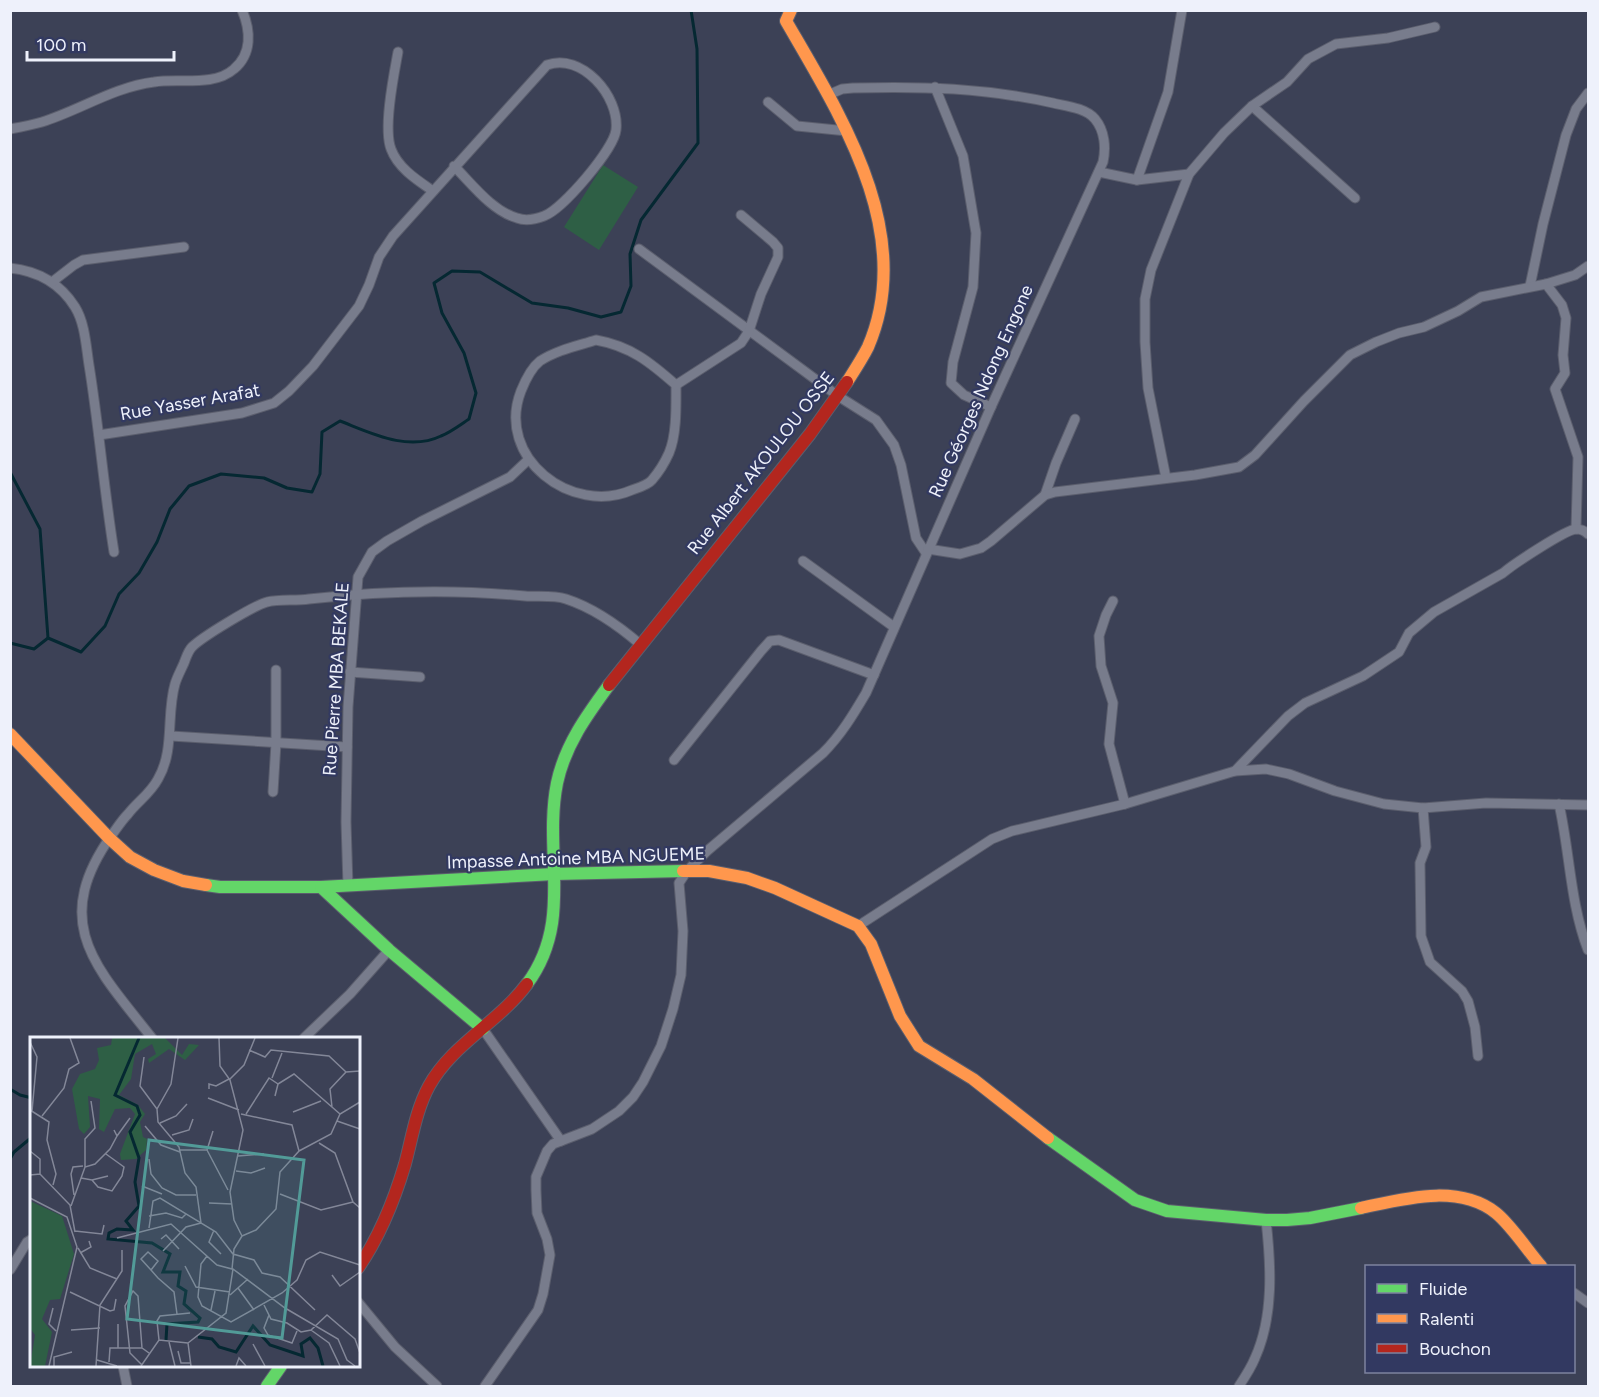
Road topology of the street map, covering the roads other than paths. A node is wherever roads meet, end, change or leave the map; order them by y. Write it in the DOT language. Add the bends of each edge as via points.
graph roads {
  1 [pos="242,10"];
  2 [pos="1182,10"];
  3 [pos="788,16"];
  4 [pos="1435,27"];
  5 [pos="398,52"];
  6 [pos="935,87"];
  7 [pos="1588,93"];
  8 [pos="828,94"];
  9 [pos="768,102"];
  10 [pos="1252,106"];
  11 [pos="10,129"];
  12 [pos="847,132"];
  13 [pos="454,165"];
  14 [pos="1099,172"];
  15 [pos="1189,174"];
  16 [pos="1137,180"];
  17 [pos="433,191"];
  18 [pos="1355,198"];
  19 [pos="741,215"];
  20 [pos="184,247"];
  21 [pos="639,249"];
  22 [pos="1588,266"];
  23 [pos="10,268"];
  24 [pos="52,282"];
  25 [pos="1546,284"];
  26 [pos="1530,286"];
  27 [pos="749,331"];
  28 [pos="676,385"];
  29 [pos="838,396"];
  30 [pos="991,407"];
  31 [pos="1075,418"];
  32 [pos="99,435"];
  33 [pos="528,460"];
  34 [pos="1166,478"];
  35 [pos="1045,495"];
  36 [pos="1576,529"];
  37 [pos="1588,534"];
  38 [pos="927,551"];
  39 [pos="114,552"];
  40 [pos="803,561"];
  41 [pos="356,594"];
  42 [pos="1113,601"];
  43 [pos="894,627"];
  44 [pos="641,645"];
  45 [pos="276,670"];
  46 [pos="350,672"];
  47 [pos="874,675"];
  48 [pos="420,677"];
  49 [pos="10,734"];
  50 [pos="171,736"];
  51 [pos="276,743"];
  52 [pos="347,747"];
  53 [pos="674,760"];
  54 [pos="1235,771"];
  55 [pos="273,792"];
  56 [pos="1125,804"];
  57 [pos="1559,804"];
  58 [pos="1588,805"];
  59 [pos="1423,808"];
  60 [pos="109,838"];
  61 [pos="687,871"];
  62 [pos="554,874"];
  63 [pos="348,886"];
  64 [pos="321,887"];
  65 [pos="858,926"];
  66 [pos="389,950"];
  67 [pos="1588,950"];
  68 [pos="483,1029"];
  69 [pos="151,1037"];
  70 [pos="305,1037"];
  71 [pos="1478,1056"];
  72 [pos="561,1141"];
  73 [pos="1266,1220"];
  74 [pos="30,1240"];
  75 [pos="360,1265"];
  76 [pos="1540,1265"];
  77 [pos="10,1270"];
  78 [pos="1575,1294"];
  79 [pos="1588,1303"];
  80 [pos="360,1304"];
  81 [pos="123,1367"];
  82 [pos="280,1367"];
  83 [pos="127,1386"];
  84 [pos="267,1386"];
  85 [pos="437,1386"];
  86 [pos="485,1386"];
  87 [pos="1239,1386"];
  1 -- 11 [label="street" via="249,40 240,63 232,71 214,79 162,81 125,88 42,122"];
  2 -- 16 [label="street" via="1168,92"];
  3 -- 8 [label="street, Rue Albert AKOULOU OSSE"];
  4 -- 10 [label="street" via="1336,44 1308,59 1287,82"];
  5 -- 17 [label="street" via="388,131 391,149 405,170"];
  6 -- 8 [label="street, Rue Géorges Ndong Engone" via="853,87"];
  6 -- 14 [label="street, Rue Géorges Ndong Engone" via="1011,95 1086,112 1094,117 1104,138"];
  6 -- 30 [label="street" via="963,156 975,233 973,287 951,383 964,395"];
  7 -- 26 [label="street" via="1566,135"];
  8 -- 12 [label="street, Rue Albert AKOULOU OSSE"];
  9 -- 12 [label="street" via="797,126"];
  10 -- 15 [label="street"];
  10 -- 18 [label="street"];
  12 -- 29 [label="street, Rue Albert AKOULOU OSSE" via="871,193 884,271 868,347"];
  13 -- 13 [label="street, Rue Yasser Arafat" via="547,65 555,62 567,62 584,70 599,83 614,111 614,141 572,194 546,216 520,219 508,215"];
  13 -- 17 [label="street, Rue Yasser Arafat"];
  14 -- 16 [label="street"];
  14 -- 30 [label="street, Rue Géorges Ndong Engone"];
  15 -- 16 [label="street"];
  15 -- 34 [label="street" via="1151,270 1145,299 1148,388"];
  17 -- 32 [label="street, Rue Yasser Arafat" via="379,257 359,306 345,326 313,366 274,403 242,413"];
  19 -- 27 [label="street" via="778,248"];
  20 -- 24 [label="street" via="83,260"];
  21 -- 27 [label="street"];
  22 -- 25 [label="street" via="1575,275"];
  23 -- 24 [label="street" via="26,270"];
  24 -- 32 [label="street" via="63,290 83,327"];
  25 -- 26 [label="street"];
  25 -- 36 [label="street" via="1562,305 1566,318 1565,373 1555,389 1578,457"];
  26 -- 34 [label="street" via="1481,297 1424,327 1350,355 1239,467"];
  27 -- 28 [label="street" via="741,343"];
  27 -- 29 [label="street"];
  28 -- 33 [label="street" via="676,417 669,452 651,482 616,497 582,494 552,483"];
  28 -- 33 [label="street" via="653,365 616,344 596,340 557,352 538,362 525,379 518,399 517,431"];
  29 -- 38 [label="street" via="876,420 894,445 916,538"];
  29 -- 44 [label="street, Rue Albert AKOULOU OSSE"];
  30 -- 38 [label="street, Rue Géorges Ndong Engone"];
  31 -- 35 [label="street"];
  32 -- 39 [label="street"];
  33 -- 41 [label="street, Rue Pierre MBA BEKALE" via="510,477 372,552 358,577"];
  34 -- 35 [label="street"];
  35 -- 38 [label="street" via="981,548 960,554"];
  36 -- 37 [label="street"];
  36 -- 54 [label="street" via="1434,612 1409,633 1399,651 1363,676 1305,703"];
  38 -- 43 [label="street, Rue Géorges Ndong Engone"];
  40 -- 43 [label="street"];
  41 -- 44 [label="street" via="481,592 565,599 612,623"];
  41 -- 46 [label="street, Rue Pierre MBA BEKALE"];
  41 -- 50 [label="street" via="267,602 190,648 175,684"];
  42 -- 56 [label="street" via="1099,636 1101,666 1113,703 1108,744"];
  43 -- 47 [label="street, Rue Géorges Ndong Engone"];
  44 -- 62 [label="street, Rue Albert AKOULOU OSSE" via="565,752 555,791"];
  45 -- 51 [label="street"];
  46 -- 48 [label="street"];
  46 -- 52 [label="street, Rue Pierre MBA BEKALE"];
  47 -- 53 [label="street" via="779,640 770,641"];
  47 -- 61 [label="street, Rue Géorges Ndong Engone" via="845,728 823,753"];
  49 -- 60 [label="street, Impasse Antoine MBA NGUEME"];
  50 -- 51 [label="street"];
  50 -- 60 [label="street" via="160,776 150,793"];
  51 -- 52 [label="street"];
  51 -- 55 [label="street"];
  52 -- 63 [label="street, Rue Pierre MBA BEKALE"];
  54 -- 56 [label="street"];
  54 -- 59 [label="street" via="1266,769 1335,792 1384,804"];
  56 -- 65 [label="street" via="992,839"];
  57 -- 58 [label="street"];
  57 -- 59 [label="street" via="1486,803"];
  57 -- 67 [label="street" via="1570,860 1569,875"];
  59 -- 71 [label="street" via="1426,847 1420,863 1421,936 1430,962 1468,1001"];
  60 -- 64 [label="street, Impasse Antoine MBA NGUEME" via="130,857 183,881 220,887"];
  60 -- 69 [label="street" via="92,869 81,910 85,941 98,969"];
  61 -- 62 [label="street, Impasse Antoine MBA NGUEME"];
  61 -- 65 [label="street, Impasse Antoine MBA NGUEME" via="747,878"];
  61 -- 72 [label="street" via="679,883 681,975 668,1027 653,1065 619,1111 592,1129"];
  62 -- 63 [label="street, Impasse Antoine MBA NGUEME"];
  62 -- 68 [label="street, Rue Albert AKOULOU OSSE" via="554,916 547,950 528,984"];
  63 -- 64 [label="street, Impasse Antoine MBA NGUEME"];
  64 -- 66 [label="street"];
  65 -- 73 [label="street" via="871,944 905,1026 929,1054 973,1079 1135,1200 1167,1211"];
  66 -- 68 [label="street"];
  66 -- 70 [label="street"];
  68 -- 72 [label="street"];
  68 -- 75 [label="street, Rue Albert AKOULOU OSSE" via="447,1061 427,1090 392,1206"];
  72 -- 86 [label="street" via="547,1151 536,1177 537,1213 550,1255 538,1310"];
  73 -- 76 [label="street" via="1310,1218 1380,1204 1456,1196 1480,1203 1497,1214"];
  73 -- 87 [label="street" via="1269,1248 1265,1328 1255,1359"];
  74 -- 77 [label="street"];
  78 -- 79 [label="street"];
  80 -- 85 [label="street" via="395,1347"];
  81 -- 83 [label="street"];
  82 -- 84 [label="street"];
}
